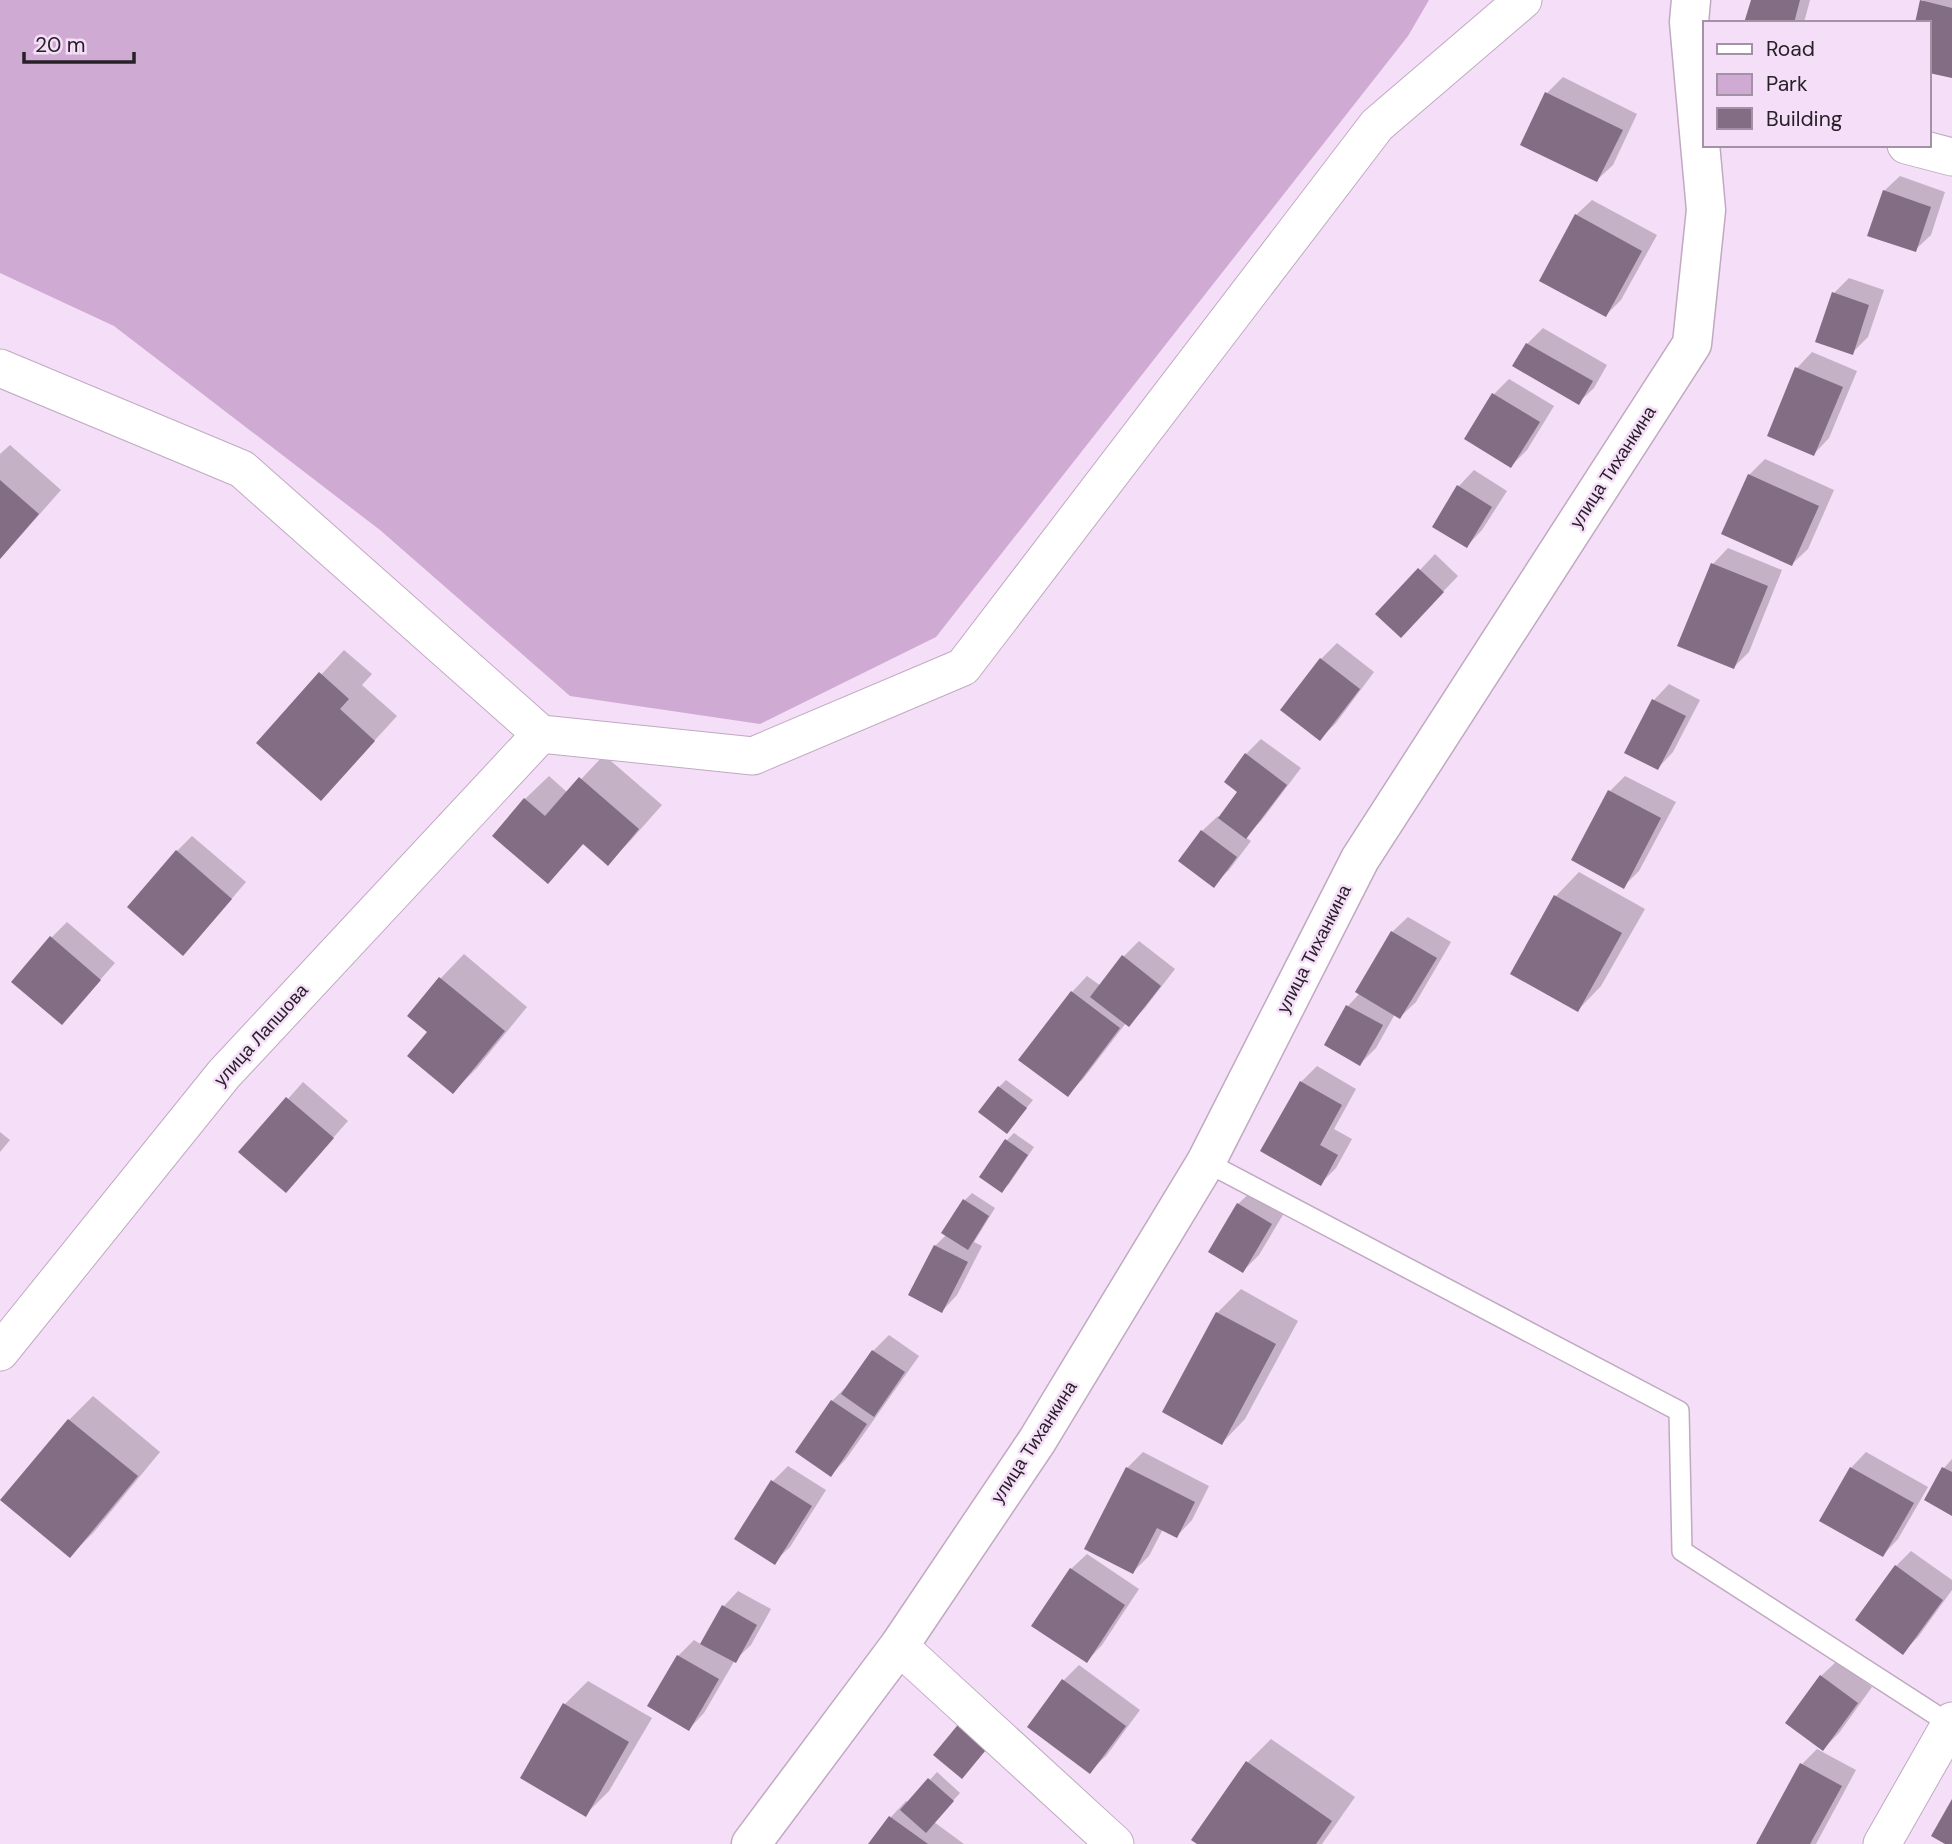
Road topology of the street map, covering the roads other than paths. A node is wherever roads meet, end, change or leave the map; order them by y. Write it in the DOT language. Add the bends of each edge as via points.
graph roads {
  1 [pos="1523,0"];
  2 [pos="1691,0"];
  3 [pos="1700,75"];
  4 [pos="1703,142"];
  5 [pos="1703,147"];
  6 [pos="1914,147"];
  7 [pos="1952,157"];
  8 [pos="0,368"];
  9 [pos="541,734"];
  10 [pos="1206,1162"];
  11 [pos="0,1352"];
  12 [pos="899,1646"];
  13 [pos="1951,1724"];
  14 [pos="751,1844"];
  15 [pos="1115,1844"];
  16 [pos="1882,1844"];
  1 -- 9 [label="street" via="1377,125 963,667 753,756"];
  2 -- 3 [label="street, улица Тиханкина" via="1689,22"];
  3 -- 4 [label="street, улица Тиханкина"];
  5 -- 10 [label="street, улица Тиханкина" via="1706,210 1692,344 1360,859"];
  6 -- 7 [label="street"];
  8 -- 9 [label="street" via="242,469"];
  9 -- 11 [label="street, улица Лапшова" via="224,1074"];
  10 -- 12 [label="street, улица Тиханкина" via="1037,1441"];
  10 -- 13 [label="lane" via="1679,1411 1682,1551"];
  12 -- 14 [label="street, улица Тиханкина"];
  12 -- 15 [label="street"];
  13 -- 16 [label="street"];
}
